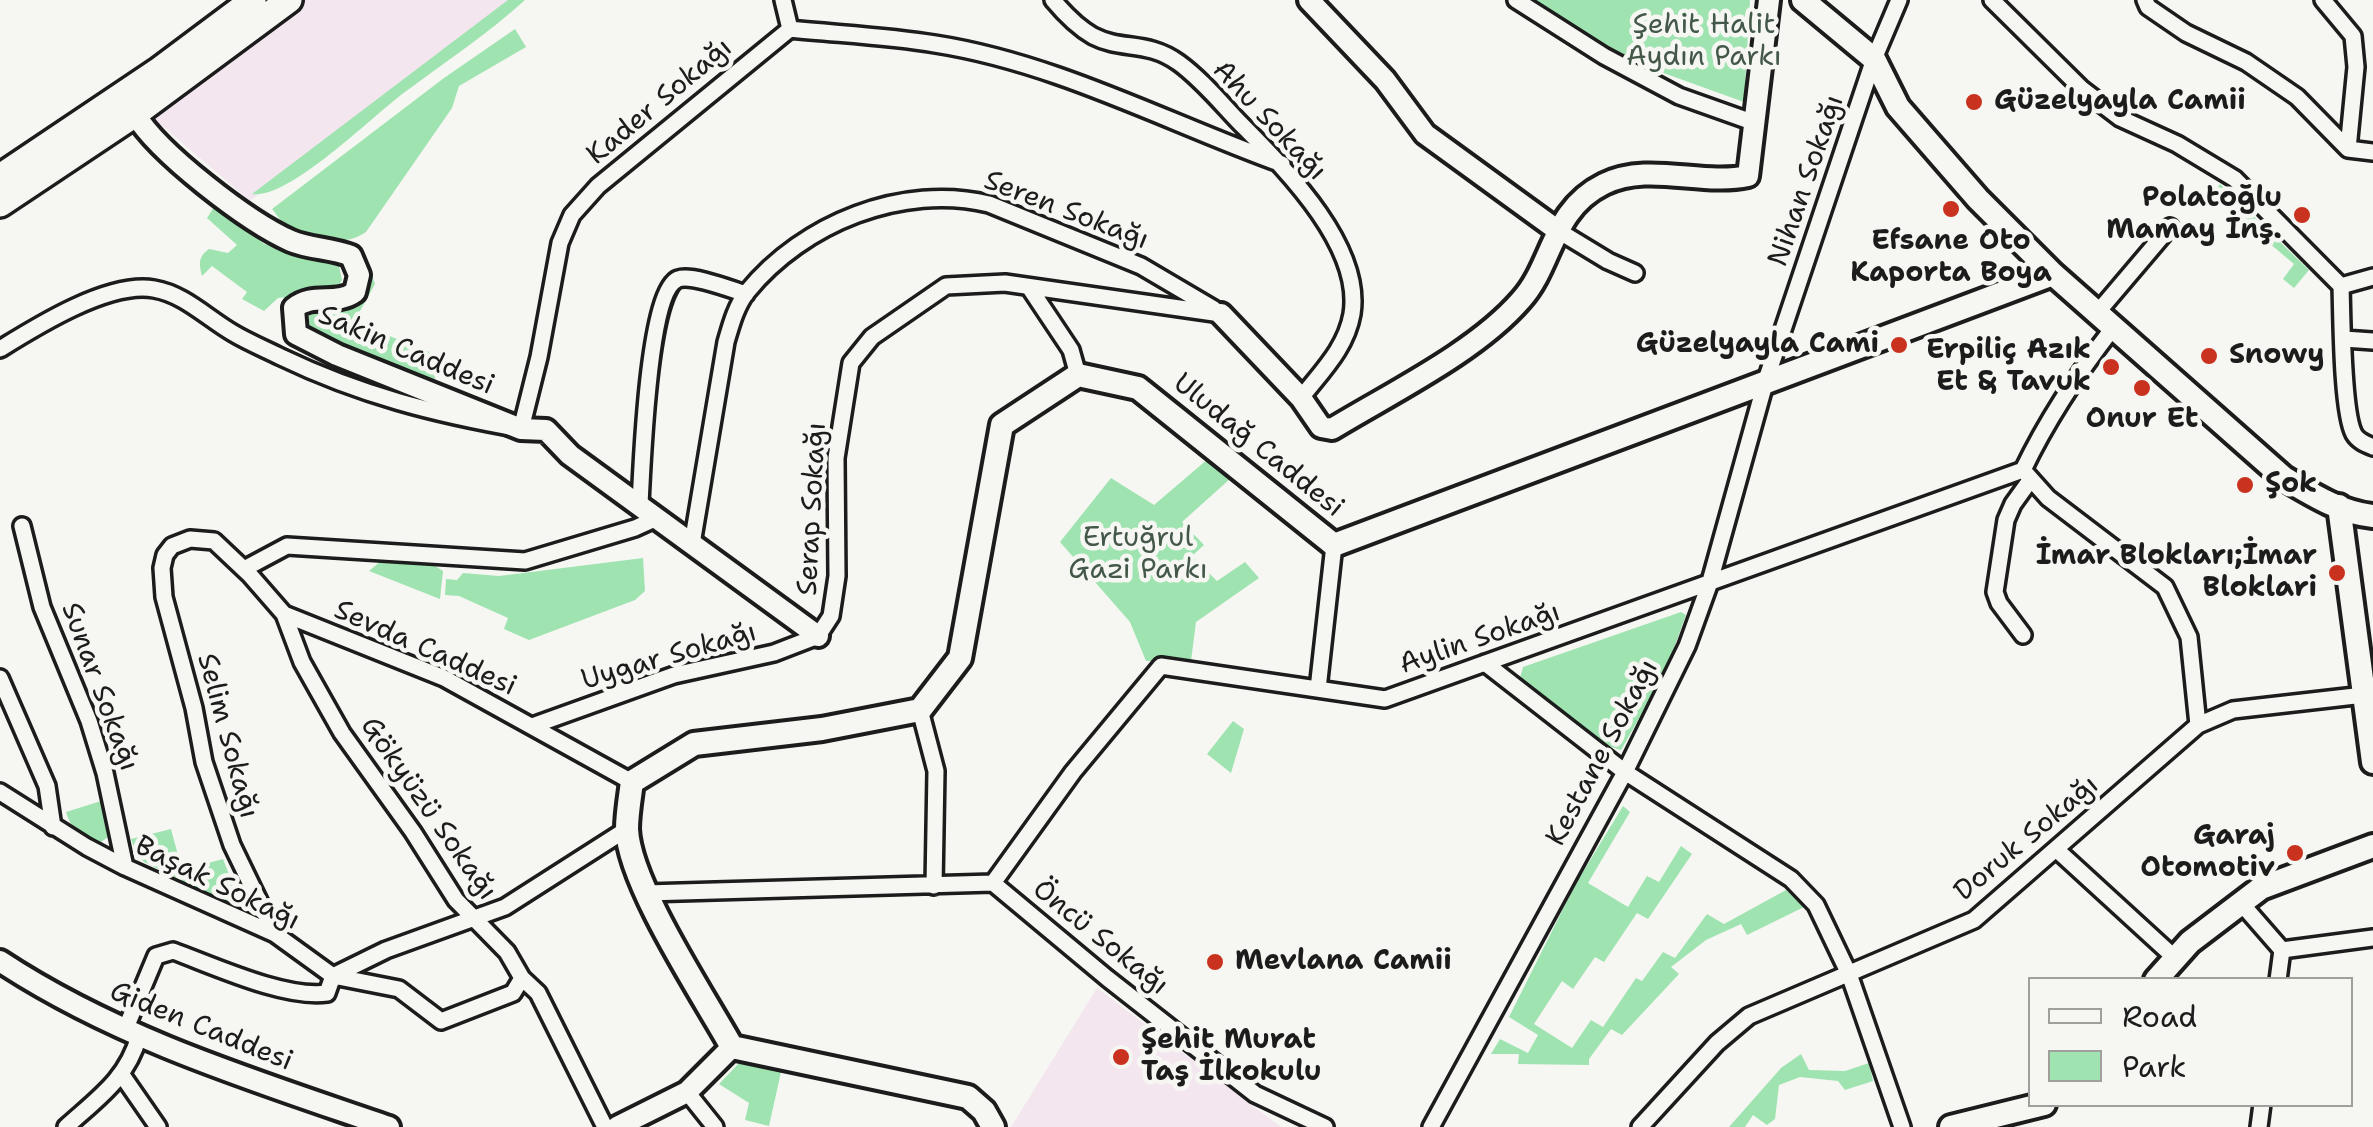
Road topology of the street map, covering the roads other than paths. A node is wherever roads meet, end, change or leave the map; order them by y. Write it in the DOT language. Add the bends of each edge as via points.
graph roads {
  1 [pos="253,0"];
  2 [pos="289,0"];
  3 [pos="784,0"];
  4 [pos="1053,0"];
  5 [pos="1310,0"];
  6 [pos="1516,0"];
  7 [pos="1769,0"];
  8 [pos="1803,0"];
  9 [pos="1899,0"];
  10 [pos="1992,0"];
  11 [pos="2145,0"];
  12 [pos="2323,0"];
  13 [pos="790,29"];
  14 [pos="1874,59"];
  15 [pos="130,104"];
  16 [pos="1755,123"];
  17 [pos="2348,149"];
  18 [pos="2373,152"];
  19 [pos="1282,164"];
  20 [pos="0,177"];
  21 [pos="0,204"];
  22 [pos="2170,228"];
  23 [pos="1557,230"];
  24 [pos="1636,274"];
  25 [pos="2053,274"];
  26 [pos="2373,277"];
  27 [pos="2341,286"];
  28 [pos="1029,287"];
  29 [pos="746,294"];
  30 [pos="1222,314"];
  31 [pos="2105,320"];
  32 [pos="2344,339"];
  33 [pos="2373,340"];
  34 [pos="0,350"];
  35 [pos="1078,374"];
  36 [pos="1766,380"];
  37 [pos="1301,398"];
  38 [pos="521,429"];
  39 [pos="2373,447"];
  40 [pos="2027,474"];
  41 [pos="640,504"];
  42 [pos="2339,506"];
  43 [pos="2373,516"];
  44 [pos="657,518"];
  45 [pos="22,526"];
  46 [pos="692,544"];
  47 [pos="1334,545"];
  48 [pos="172,546"];
  49 [pos="244,569"];
  50 [pos="1709,585"];
  51 [pos="284,614"];
  52 [pos="2024,635"];
  53 [pos="818,636"];
  54 [pos="1485,663"];
  55 [pos="0,678"];
  56 [pos="1318,689"];
  57 [pos="2364,694"];
  58 [pos="920,710"];
  59 [pos="2198,724"];
  60 [pos="532,726"];
  61 [pos="2373,762"];
  62 [pos="1625,772"];
  63 [pos="632,782"];
  64 [pos="0,792"];
  65 [pos="53,826"];
  66 [pos="627,828"];
  67 [pos="2373,846"];
  68 [pos="2056,850"];
  69 [pos="125,867"];
  70 [pos="994,883"];
  71 [pos="934,886"];
  72 [pos="646,893"];
  73 [pos="2241,903"];
  74 [pos="472,917"];
  75 [pos="275,934"];
  76 [pos="2373,938"];
  77 [pos="2282,950"];
  78 [pos="2175,958"];
  79 [pos="0,961"];
  80 [pos="1848,974"];
  81 [pos="333,976"];
  82 [pos="2159,977"];
  83 [pos="2278,977"];
  84 [pos="522,978"];
  85 [pos="132,1033"];
  86 [pos="732,1046"];
  87 [pos="122,1076"];
  88 [pos="687,1092"];
  89 [pos="2032,1107"];
  90 [pos="66,1127"];
  91 [pos="158,1127"];
  92 [pos="389,1127"];
  93 [pos="605,1127"];
  94 [pos="617,1127"];
  95 [pos="715,1127"];
  96 [pos="993,1127"];
  97 [pos="1325,1127"];
  98 [pos="1431,1127"];
  99 [pos="1640,1127"];
  100 [pos="1902,1127"];
  101 [pos="1952,1127"];
  1 -- 15 [label="main road"];
  2 -- 15 [label="main road"];
  3 -- 13 [label="street"];
  4 -- 19 [label="street, Ahu Sokağı" via="1093,36 1151,47 1180,63"];
  5 -- 23 [label="street" via="1425,134"];
  6 -- 16 [label="street" via="1680,96"];
  7 -- 16 [label="street"];
  8 -- 14 [label="main road"];
  9 -- 14 [label="street, Nihan Sokağı"];
  10 -- 27 [label="street" via="2120,118 2235,179"];
  11 -- 17 [label="street" via="2186,33 2297,97"];
  12 -- 17 [label="street" via="2352,36 2356,67"];
  13 -- 19 [label="street" via="936,44 1005,60"];
  13 -- 38 [label="street, Kader Sokağı" via="598,186 572,215 560,243"];
  14 -- 25 [label="main road" via="1898,107"];
  14 -- 36 [label="street, Nihan Sokağı"];
  15 -- 20 [label="main road"];
  15 -- 21 [label="main road"];
  15 -- 38 [label="street, Sakin Caddesi" via="153,139 240,210 291,241 351,256 359,275 354,292 340,300 301,302 294,308 296,334"];
  16 -- 23 [label="street" via="1748,176 1635,174 1603,184"];
  17 -- 18 [label="street"];
  19 -- 37 [label="street, Ahu Sokağı" via="1339,248 1352,310 1344,344"];
  22 -- 31 [label="street"];
  23 -- 24 [label="street"];
  23 -- 37 [label="street" via="1524,297 1478,338 1332,429 1322,427"];
  25 -- 31 [label="main road"];
  25 -- 36 [label="main road, Uludağ Caddesi"];
  26 -- 27 [label="street"];
  27 -- 32 [label="street"];
  28 -- 30 [label="street, Serap Sokağı"];
  28 -- 35 [label="street" via="1071,350"];
  28 -- 53 [label="street, Serap Sokağı" via="946,286 872,338 851,362 836,458 837,576 831,616"];
  29 -- 30 [label="street, Seren Sokağı" via="833,223 900,203 964,198 1141,266"];
  29 -- 41 [label="street" via="689,278 668,287 652,352"];
  29 -- 46 [label="street, Seren Sokağı" via="726,342"];
  30 -- 37 [label="street"];
  31 -- 40 [label="street"];
  31 -- 42 [label="main road" via="2284,478"];
  32 -- 33 [label="street"];
  32 -- 39 [label="street" via="2353,432"];
  34 -- 38 [label="street" via="102,295 152,288 374,397"];
  35 -- 47 [label="main road, Uludağ Caddesi" via="1138,388"];
  35 -- 58 [label="main road" via="1002,425 960,658"];
  36 -- 47 [label="main road, Uludağ Caddesi"];
  36 -- 50 [label="street, Kestane Sokağı"];
  38 -- 41 [label="street, Sakin Caddesi" via="546,430"];
  40 -- 50 [label="street, Aylin Sokağı"];
  40 -- 52 [label="street" via="2006,520 1995,592"];
  40 -- 59 [label="street" via="2048,498 2165,588 2189,638"];
  41 -- 44 [label="street, Sakin Caddesi"];
  42 -- 43 [label="main road"];
  42 -- 57 [label="main road"];
  44 -- 46 [label="street, Sakin Caddesi"];
  44 -- 49 [label="street" via="525,561 286,546"];
  45 -- 69 [label="street, Sunar Sokağı" via="42,608 106,773"];
  46 -- 53 [label="street, Sakin Caddesi"];
  47 -- 56 [label="street"];
  48 -- 49 [label="street, Sevda Caddesi" via="214,541"];
  48 -- 75 [label="street, Selim Sokağı" via="162,568 164,597 204,762 232,845"];
  49 -- 51 [label="street, Sevda Caddesi"];
  50 -- 54 [label="street, Aylin Sokağı"];
  50 -- 62 [label="street, Kestane Sokağı"];
  51 -- 60 [label="street, Sevda Caddesi" via="444,678"];
  51 -- 74 [label="street, Gökyüzü Sokağı" via="342,733"];
  53 -- 60 [label="street, Uygar Sokağı" via="674,676"];
  54 -- 56 [label="street, Aylin Sokağı" via="1384,698"];
  54 -- 62 [label="street"];
  55 -- 65 [label="street" via="47,786"];
  56 -- 70 [label="street, Aylin Sokağı" via="1161,666 1073,772"];
  57 -- 59 [label="street, Doruk Sokağı" via="2233,710"];
  57 -- 61 [label="main road"];
  58 -- 63 [label="main road" via="694,744"];
  58 -- 71 [label="street" via="936,771"];
  59 -- 68 [label="street, Doruk Sokağı"];
  60 -- 63 [label="street, Sevda Caddesi"];
  62 -- 80 [label="street" via="1791,879 1816,905"];
  62 -- 98 [label="street, Kestane Sokağı"];
  63 -- 66 [label="main road"];
  64 -- 65 [label="street, Başak Sokağı"];
  65 -- 69 [label="street, Başak Sokağı"];
  66 -- 72 [label="main road"];
  66 -- 74 [label="street" via="505,907"];
  67 -- 73 [label="main road" via="2261,888"];
  68 -- 78 [label="street"];
  68 -- 80 [label="street, Doruk Sokağı" via="1974,920"];
  69 -- 75 [label="street, Başak Sokağı"];
  70 -- 71 [label="street"];
  70 -- 97 [label="street, Öncü Sokağı" via="1255,1094"];
  71 -- 72 [label="street"];
  72 -- 86 [label="main road"];
  73 -- 77 [label="street"];
  73 -- 78 [label="main road"];
  74 -- 81 [label="street"];
  74 -- 84 [label="street, Gökyüzü Sokağı"];
  75 -- 81 [label="street, Başak Sokağı"];
  76 -- 77 [label="street"];
  77 -- 83 [label="street"];
  78 -- 82 [label="main road"];
  79 -- 85 [label="street, Giden Caddesi"];
  80 -- 99 [label="street, Doruk Sokağı" via="1748,1016"];
  80 -- 100 [label="street"];
  81 -- 84 [label="street" via="399,989 441,1021 513,993"];
  81 -- 85 [label="street" via="327,994 314,995 163,952 156,956"];
  84 -- 93 [label="street, Gökyüzü Sokağı" via="538,994"];
  85 -- 87 [label="street" via="132,1060"];
  85 -- 92 [label="street, Giden Caddesi"];
  86 -- 88 [label="street"];
  86 -- 96 [label="main road" via="968,1097"];
  87 -- 90 [label="street"];
  87 -- 91 [label="street"];
  88 -- 94 [label="street"];
  88 -- 95 [label="street"];
  89 -- 101 [label="main road"];
}
